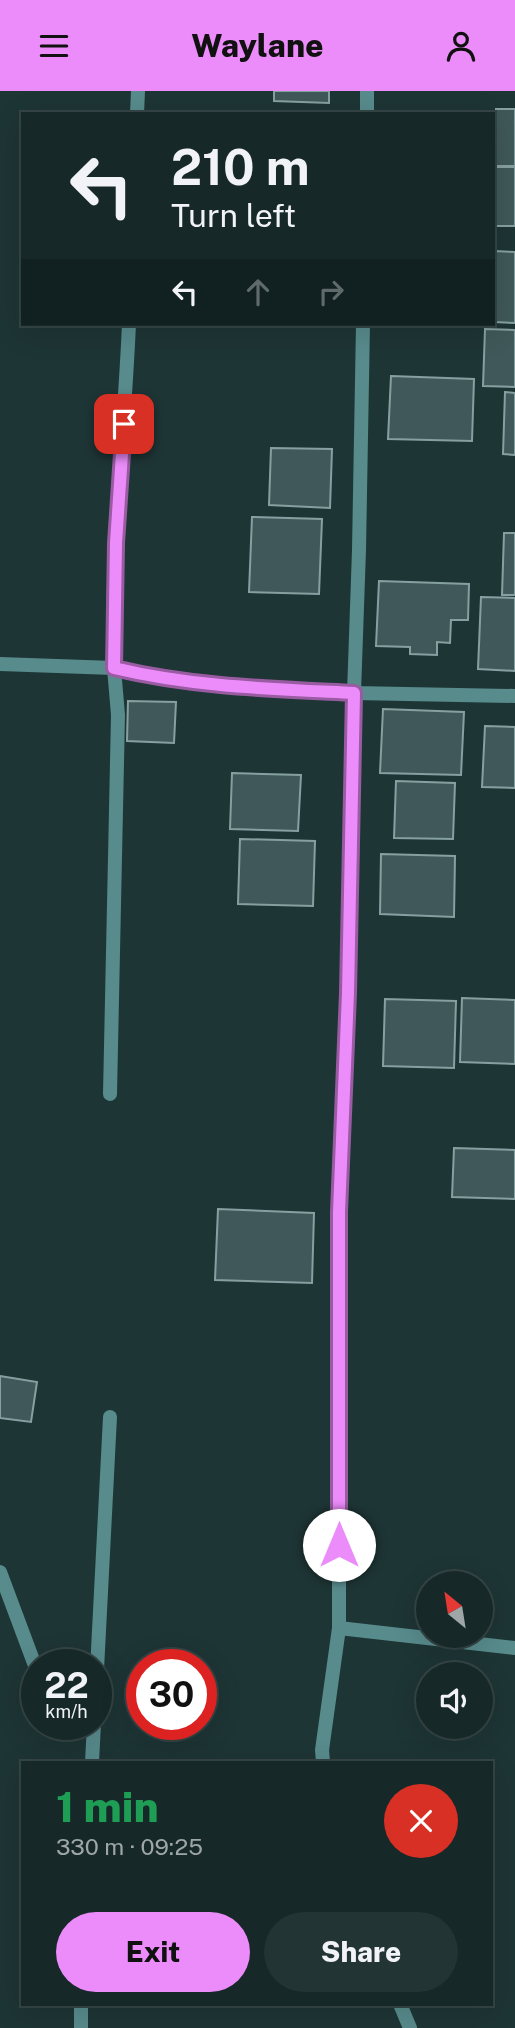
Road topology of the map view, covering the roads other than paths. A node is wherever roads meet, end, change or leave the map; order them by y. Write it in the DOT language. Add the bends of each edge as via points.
graph roads {
  1 [pos="138,91"];
  2 [pos="367,91"];
  3 [pos="137,112"];
  4 [pos="367,112"];
  5 [pos="129,326"];
  6 [pos="363,326"];
  7 [pos="0,664"];
  8 [pos="114,668"];
  9 [pos="354,693"];
  10 [pos="515,696"];
  11 [pos="110,1094"];
  12 [pos="110,1417"];
  13 [pos="0,1572"];
  14 [pos="339,1628"];
  15 [pos="515,1648"];
  16 [pos="29,1649"];
  17 [pos="98,1649"];
  18 [pos="94,1740"];
  19 [pos="93,1761"];
  20 [pos="323,1761"];
  21 [pos="81,2006"];
  22 [pos="401,2006"];
  23 [pos="81,2028"];
  24 [pos="410,2028"];
  1 -- 3 [label="street"];
  2 -- 4 [label="street"];
  5 -- 8 [label="street"];
  6 -- 9 [label="street"];
  7 -- 8 [label="street"];
  8 -- 9 [label="street" via="230,687"];
  8 -- 11 [label="street" via="118,715"];
  9 -- 10 [label="street"];
  9 -- 14 [label="street" via="339,1212"];
  12 -- 17 [label="street"];
  13 -- 16 [label="street"];
  14 -- 15 [label="street"];
  14 -- 20 [label="street"];
  18 -- 19 [label="street"];
  21 -- 23 [label="street"];
  22 -- 24 [label="street"];
}
